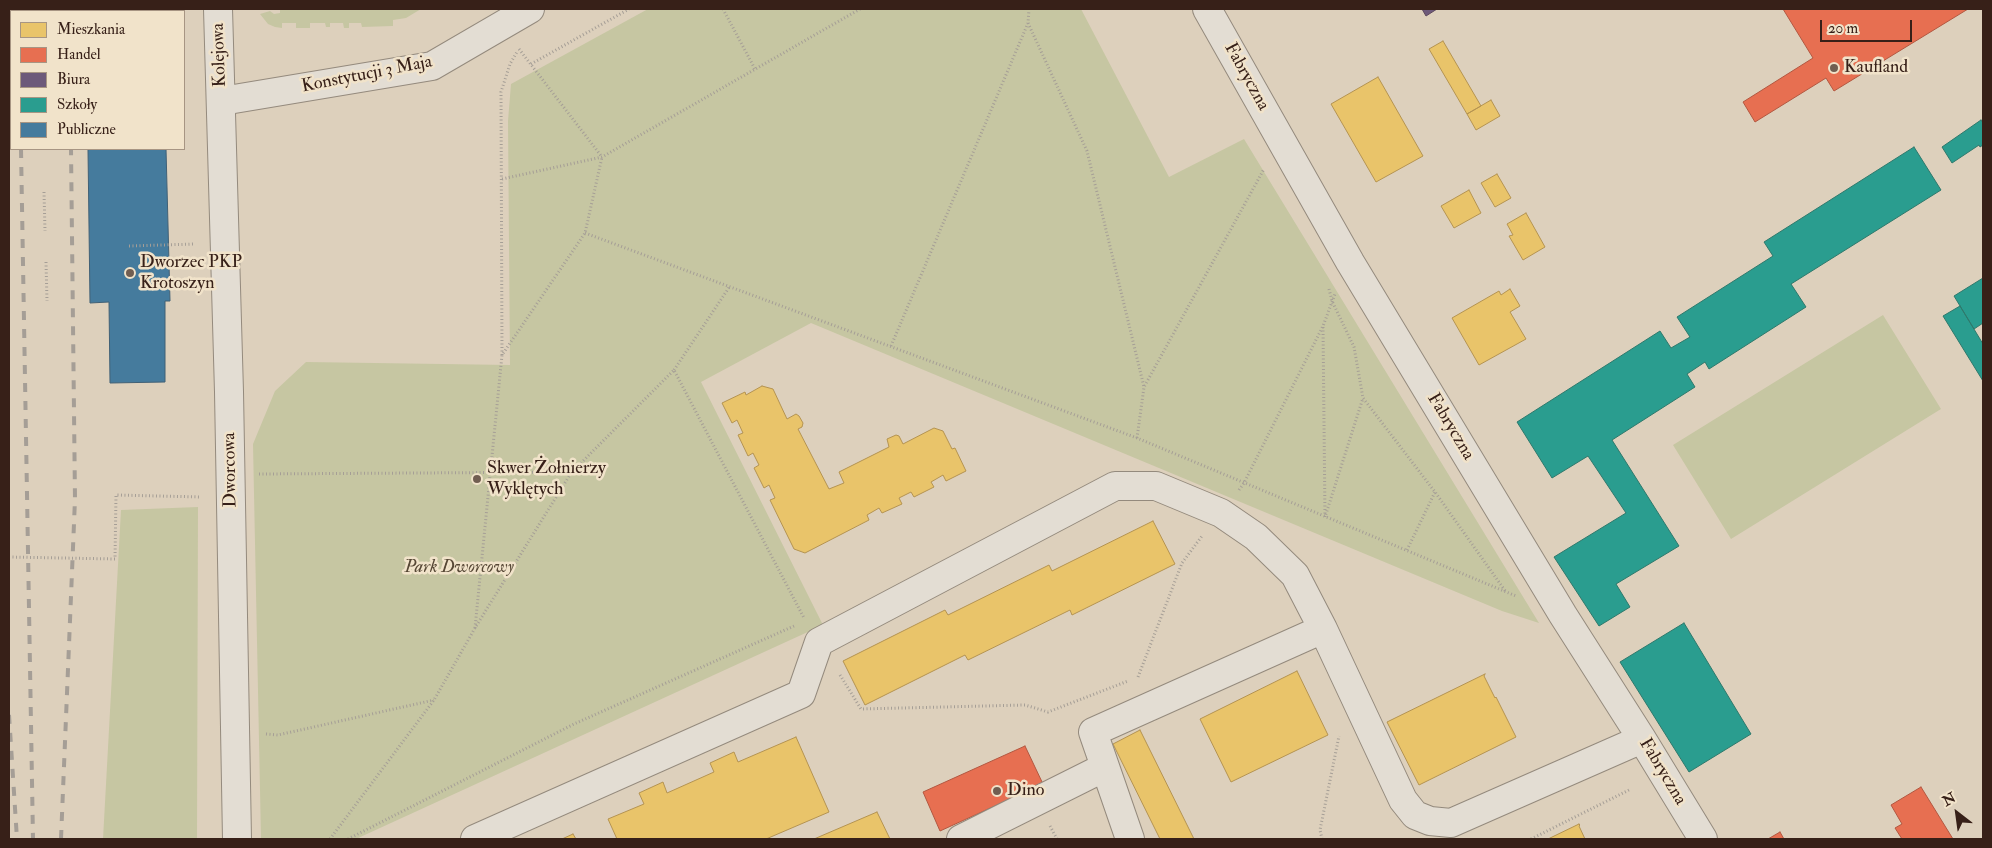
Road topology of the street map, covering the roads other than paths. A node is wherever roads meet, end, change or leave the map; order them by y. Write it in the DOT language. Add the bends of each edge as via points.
graph roads {
  1 [pos="218,9"];
  2 [pos="530,9"];
  3 [pos="1207,9"];
  4 [pos="222,101"];
  5 [pos="1323,629"];
  6 [pos="1642,739"];
  7 [pos="1105,767"];
  8 [pos="237,839"];
  9 [pos="475,839"];
  10 [pos="961,839"];
  11 [pos="1130,839"];
  12 [pos="1703,839"];
  1 -- 4 [label="street, Kolejowa"];
  2 -- 4 [label="street, Konstytucji 3 Maja" via="432,66"];
  3 -- 6 [label="street, Fabryczna" via="1350,262 1563,615"];
  4 -- 8 [label="street, Dworcowa"];
  5 -- 6 [label="street" via="1403,800 1415,815 1430,821 1452,823"];
  5 -- 7 [label="street" via="1093,732"];
  5 -- 9 [label="street" via="1295,575 1256,537 1221,512 1156,486 1115,486 819,642 801,694"];
  6 -- 12 [label="street, Fabryczna"];
  7 -- 10 [label="street"];
  7 -- 11 [label="street"];
}
